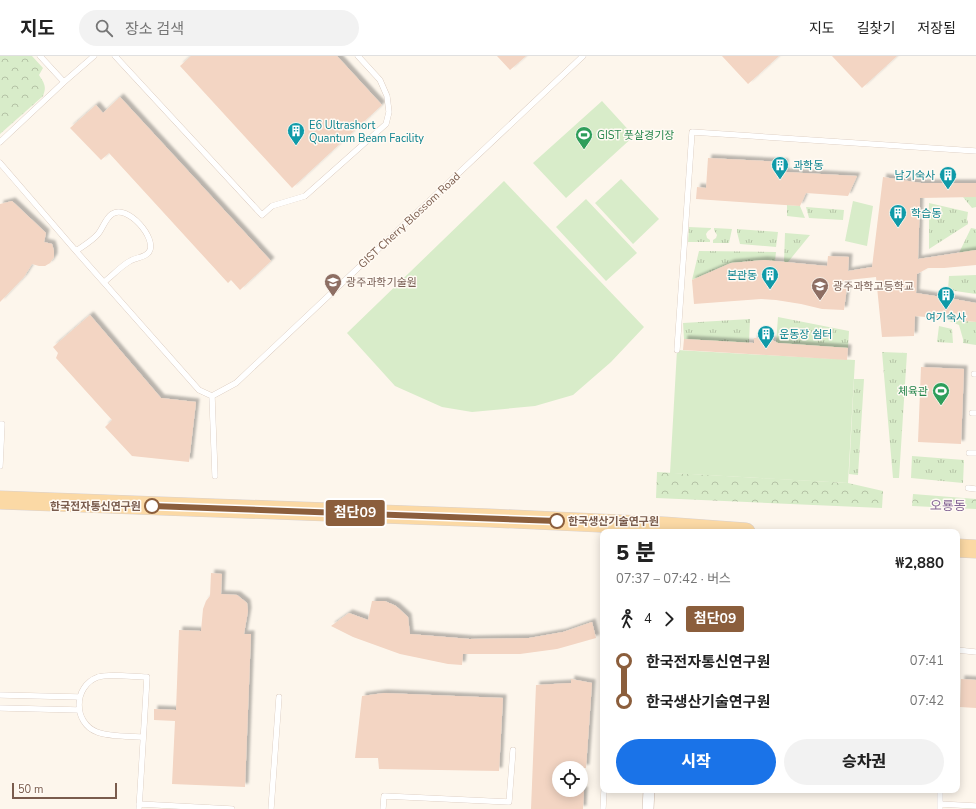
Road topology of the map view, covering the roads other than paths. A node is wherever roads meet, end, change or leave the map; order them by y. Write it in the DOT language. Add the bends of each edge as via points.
graph roads {
  1 [pos="40,56"];
  2 [pos="94,56"];
  3 [pos="115,56"];
  4 [pos="358,56"];
  5 [pos="583,56"];
  6 [pos="64,82"];
  7 [pos="0,142"];
  8 [pos="976,151"];
  9 [pos="0,163"];
  10 [pos="76,251"];
  11 [pos="104,282"];
  12 [pos="677,350"];
  13 [pos="212,396"];
  14 [pos="0,424"];
  15 [pos="968,453"];
  16 [pos="976,453"];
  17 [pos="0,466"];
  18 [pos="215,476"];
  19 [pos="968,488"];
  20 [pos="976,489"];
  21 [pos="0,500"];
  22 [pos="663,529"];
  23 [pos="960,548"];
  24 [pos="976,549"];
  25 [pos="960,650"];
  26 [pos="976,652"];
  27 [pos="0,695"];
  28 [pos="80,697"];
  29 [pos="279,697"];
  30 [pos="0,708"];
  31 [pos="79,710"];
  32 [pos="143,737"];
  33 [pos="513,750"];
  34 [pos="604,793"];
  35 [pos="649,793"];
  36 [pos="940,793"];
  37 [pos="139,806"];
  38 [pos="940,806"];
  39 [pos="976,806"];
  40 [pos="232,809"];
  41 [pos="271,809"];
  42 [pos="383,809"];
  43 [pos="602,809"];
  44 [pos="648,809"];
  1 -- 6 [label="lane"];
  2 -- 6 [label="lane"];
  3 -- 4 [label="lane" via="262,215 272,206 305,196 386,124 389,112 380,80"];
  5 -- 13 [label="lane, GIST Cherry Blossom Road" via="236,383"];
  6 -- 7 [label="lane"];
  8 -- 12 [label="lane" via="692,132"];
  9 -- 10 [label="lane"];
  10 -- 11 [label="lane"];
  10 -- 11 [label="lane" via="97,235 111,214 124,212 139,223 151,244 149,253 129,262"];
  11 -- 13 [label="lane" via="199,390"];
  13 -- 18 [label="lane"];
  14 -- 17 [label="lane"];
  15 -- 16 [label="lane"];
  19 -- 20 [label="lane"];
  21 -- 22 [label="main road" via="483,517"];
  23 -- 24 [label="main road"];
  25 -- 26 [label="lane"];
  27 -- 28 [label="lane"];
  28 -- 31 [label="lane"];
  28 -- 32 [label="lane" via="88,683 106,675 147,677"];
  29 -- 41 [label="lane"];
  30 -- 31 [label="lane"];
  31 -- 32 [label="lane" via="88,727 97,732"];
  32 -- 37 [label="lane"];
  33 -- 42 [label="lane" via="509,802 384,796"];
  34 -- 43 [label="lane"];
  35 -- 44 [label="street"];
  36 -- 38 [label="lane"];
  37 -- 40 [label="lane"];
  38 -- 39 [label="lane"];
}
